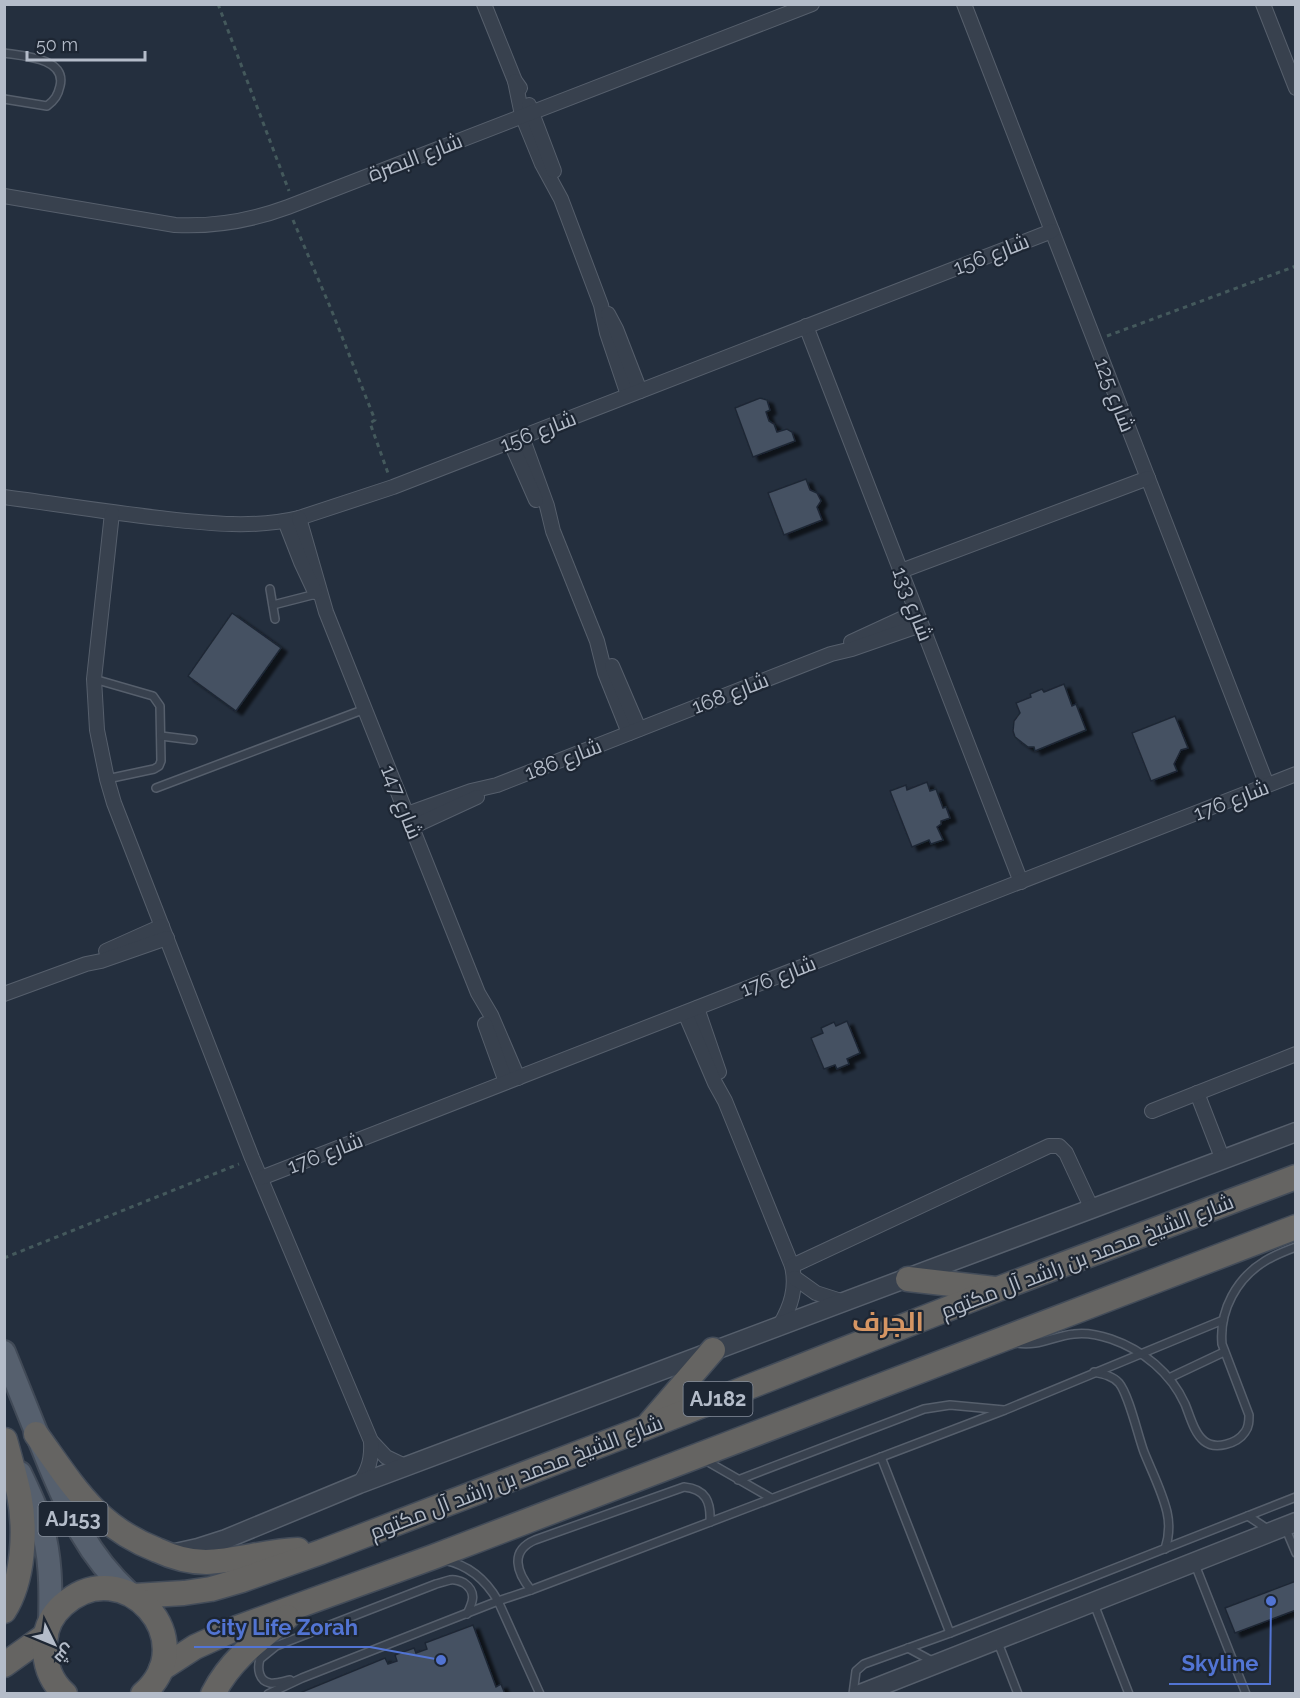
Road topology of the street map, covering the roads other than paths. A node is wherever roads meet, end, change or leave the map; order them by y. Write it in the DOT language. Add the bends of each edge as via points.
graph roads {
  1 [pos="484,4"];
  2 [pos="812,4"];
  3 [pos="964,4"];
  4 [pos="1263,4"];
  5 [pos="4,53"];
  6 [pos="1296,88"];
  7 [pos="4,99"];
  8 [pos="527,114"];
  9 [pos="4,196"];
  10 [pos="1052,231"];
  11 [pos="806,326"];
  12 [pos="634,393"];
  13 [pos="516,439"];
  14 [pos="1148,478"];
  15 [pos="4,497"];
  16 [pos="112,513"];
  17 [pos="299,518"];
  18 [pos="285,521"];
  19 [pos="901,571"];
  20 [pos="270,589"];
  21 [pos="316,594"];
  22 [pos="273,605"];
  23 [pos="326,612"];
  24 [pos="919,618"];
  25 [pos="275,619"];
  26 [pos="94,680"];
  27 [pos="365,709"];
  28 [pos="634,731"];
  29 [pos="161,736"];
  30 [pos="193,740"];
  31 [pos="1296,774"];
  32 [pos="107,779"];
  33 [pos="1267,785"];
  34 [pos="156,788"];
  35 [pos="409,820"];
  36 [pos="1021,882"];
  37 [pos="164,932"];
  38 [pos="4,994"];
  39 [pos="691,1010"];
  40 [pos="1296,1054"];
  41 [pos="512,1080"];
  42 [pos="1197,1093"];
  43 [pos="1152,1111"];
  44 [pos="1296,1132"];
  45 [pos="1223,1160"];
  46 [pos="1296,1177"];
  47 [pos="261,1178"];
  48 [pos="1092,1209"];
  49 [pos="1296,1227"];
  50 [pos="1296,1247"];
  51 [pos="794,1272"];
  52 [pos="908,1279"];
  53 [pos="998,1289"];
  54 [pos="841,1302"];
  55 [pos="1223,1320"];
  56 [pos="780,1325"];
  57 [pos="1005,1339"];
  58 [pos="714,1350"];
  59 [pos="4,1352"];
  60 [pos="1224,1352"];
  61 [pos="1139,1353"];
  62 [pos="1094,1372"];
  63 [pos="1169,1378"];
  64 [pos="1005,1410"];
  65 [pos="647,1427"];
  66 [pos="36,1434"];
  67 [pos="5,1439"];
  68 [pos="371,1441"];
  69 [pos="698,1457"];
  70 [pos="881,1457"];
  71 [pos="405,1466"];
  72 [pos="738,1480"];
  73 [pos="358,1484"];
  74 [pos="1296,1497"];
  75 [pos="771,1498"];
  76 [pos="1248,1516"];
  77 [pos="710,1522"];
  78 [pos="1284,1527"];
  79 [pos="1165,1549"];
  80 [pos="321,1552"];
  81 [pos="1296,1553"];
  82 [pos="168,1555"];
  83 [pos="433,1557"];
  84 [pos="1194,1562"];
  85 [pos="531,1590"];
  86 [pos="131,1594"];
  87 [pos="498,1601"];
  88 [pos="306,1602"];
  89 [pos="1093,1602"];
  90 [pos="4,1611"];
  91 [pos="467,1614"];
  92 [pos="48,1628"];
  93 [pos="950,1633"];
  94 [pos="997,1640"];
  95 [pos="908,1648"];
  96 [pos="936,1664"];
  97 [pos="4,1665"];
  98 [pos="302,1678"];
  99 [pos="151,1686"];
  100 [pos="871,1691"];
  101 [pos="65,1694"];
  102 [pos="213,1694"];
  103 [pos="268,1694"];
  104 [pos="540,1694"];
  105 [pos="853,1694"];
  106 [pos="1018,1694"];
  107 [pos="1129,1694"];
  108 [pos="1246,1694"];
  1 -- 8 [label="street"];
  2 -- 8 [label="street, شارع البصرة"];
  3 -- 10 [label="street, شارع 125"];
  4 -- 6 [label="street"];
  5 -- 7 [label="lane" via="52,64 61,82 54,101 47,106"];
  8 -- 9 [label="street, شارع البصرة" via="244,221 198,226 152,222"];
  8 -- 12 [label="street" via="555,175 601,305 604,324"];
  10 -- 11 [label="street, شارع 156"];
  10 -- 14 [label="street, شارع 125"];
  11 -- 12 [label="street, شارع 156"];
  11 -- 19 [label="street, شارع 133"];
  12 -- 13 [label="street, شارع 156"];
  13 -- 17 [label="street, شارع 156" via="393,487"];
  13 -- 28 [label="street" via="539,507 554,531 597,641 605,673"];
  14 -- 19 [label="street"];
  14 -- 33 [label="street, شارع 125"];
  15 -- 16 [label="street, شارع 156"];
  16 -- 18 [label="street, شارع 156" via="205,523"];
  16 -- 26 [label="street"];
  17 -- 18 [label="street, شارع 156"];
  17 -- 23 [label="street, شارع 147"];
  18 -- 21 [label="street, شارع 147"];
  19 -- 24 [label="street, شارع 133"];
  20 -- 22 [label="lane"];
  21 -- 22 [label="lane"];
  21 -- 23 [label="street, شارع 147"];
  22 -- 25 [label="lane"];
  23 -- 27 [label="street, شارع 147"];
  24 -- 28 [label="street, شارع 168" via="852,649"];
  24 -- 36 [label="street, شارع 133"];
  26 -- 29 [label="lane" via="156,699 160,706"];
  26 -- 32 [label="street" via="97,730"];
  27 -- 34 [label="lane"];
  27 -- 35 [label="street, شارع 147"];
  28 -- 35 [label="street, شارع 186" via="497,785 471,791"];
  29 -- 30 [label="lane"];
  29 -- 32 [label="lane" via="161,761 157,768"];
  31 -- 33 [label="street, شارع 176"];
  32 -- 37 [label="street"];
  33 -- 36 [label="street, شارع 176"];
  35 -- 41 [label="street, شارع 147" via="478,993 483,1018"];
  36 -- 39 [label="street, شارع 176"];
  37 -- 38 [label="street" via="101,961"];
  37 -- 47 [label="street"];
  39 -- 41 [label="street, شارع 176"];
  39 -- 51 [label="street" via="715,1083"];
  40 -- 42 [label="street"];
  41 -- 47 [label="street, شارع 176"];
  42 -- 43 [label="street"];
  42 -- 45 [label="street"];
  44 -- 45 [label="street"];
  45 -- 48 [label="street"];
  46 -- 53 [label="highway, شارع الشيخ محمد بن راشد آل مكتوم / AJ182"];
  47 -- 68 [label="street"];
  48 -- 51 [label="street" via="1066,1153 1059,1146 1049,1146"];
  48 -- 52 [label="street"];
  49 -- 57 [label="highway, شارع الشيخ محمد بن راشد آل مكتوم / AJ182"];
  50 -- 55 [label="lane" via="1268,1259 1244,1278 1231,1297"];
  51 -- 54 [label="street" via="816,1293"];
  51 -- 56 [label="street" via="791,1302"];
  52 -- 53 [label="highway"];
  52 -- 54 [label="street"];
  53 -- 65 [label="highway, شارع الشيخ محمد بن راشد آل مكتوم / AJ182"];
  54 -- 56 [label="street"];
  55 -- 60 [label="lane"];
  55 -- 61 [label="lane"];
  56 -- 58 [label="street"];
  57 -- 61 [label="lane" via="1031,1344 1089,1334"];
  57 -- 69 [label="highway, شارع الشيخ محمد بن راشد آل مكتوم / AJ182"];
  58 -- 65 [label="highway"];
  58 -- 71 [label="street"];
  59 -- 66 [label="main road, AJ153"];
  60 -- 63 [label="lane"];
  60 -- 63 [label="lane" via="1249,1415 1248,1427 1235,1440 1213,1446 1203,1440"];
  61 -- 62 [label="lane"];
  61 -- 63 [label="lane"];
  62 -- 64 [label="lane"];
  62 -- 79 [label="lane" via="1119,1383 1127,1401 1167,1514"];
  64 -- 70 [label="lane"];
  64 -- 72 [label="lane" via="950,1405 924,1409"];
  65 -- 80 [label="highway, شارع الشيخ محمد بن راشد آل مكتوم / AJ182"];
  66 -- 82 [label="highway" via="82,1497 108,1524 139,1544"];
  66 -- 86 [label="main road, AJ153" via="78,1530 110,1576"];
  67 -- 90 [label="highway" via="19,1495 22,1534 14,1592"];
  67 -- 92 [label="main road, AJ153" via="45,1538 50,1579"];
  68 -- 71 [label="street" via="386,1457"];
  68 -- 73 [label="street" via="370,1464"];
  69 -- 72 [label="lane"];
  69 -- 83 [label="highway, شارع الشيخ محمد بن راشد آل مكتوم / AJ182"];
  70 -- 75 [label="lane"];
  70 -- 93 [label="lane"];
  71 -- 73 [label="street"];
  72 -- 75 [label="lane"];
  73 -- 82 [label="street" via="226,1539"];
  74 -- 76 [label="lane"];
  75 -- 77 [label="lane"];
  76 -- 78 [label="lane"];
  76 -- 79 [label="lane"];
  77 -- 85 [label="lane"];
  77 -- 85 [label="lane" via="710,1507 704,1495 684,1487 535,1540 524,1547 518,1560 520,1574"];
  78 -- 81 [label="lane"];
  78 -- 84 [label="street"];
  79 -- 93 [label="lane"];
  80 -- 82 [label="highway" via="283,1551 204,1562"];
  80 -- 86 [label="highway, شارع الشيخ محمد بن راشد آل مكتوم / AJ182" via="211,1589"];
  83 -- 87 [label="lane" via="478,1575"];
  83 -- 88 [label="highway, شارع الشيخ محمد بن راشد آل مكتوم / AJ182"];
  84 -- 89 [label="street"];
  84 -- 108 [label="lane"];
  85 -- 87 [label="lane"];
  86 -- 92 [label="highway, شارع الشيخ محمد بن راشد آل مكتوم" via="114,1588 84,1592 59,1609"];
  86 -- 99 [label="highway" via="146,1604 161,1627 164,1655"];
  87 -- 91 [label="lane"];
  87 -- 104 [label="lane"];
  88 -- 99 [label="highway, شارع الشيخ محمد بن راشد آل مكتوم / AJ182" via="195,1647"];
  88 -- 102 [label="highway" via="249,1647 232,1664"];
  89 -- 94 [label="street"];
  89 -- 107 [label="lane"];
  91 -- 98 [label="lane"];
  91 -- 98 [label="lane" via="473,1602 471,1591 462,1582 450,1580 276,1646 260,1659 258,1671 265,1681"];
  92 -- 97 [label="highway"];
  92 -- 101 [label="highway" via="44,1654 49,1673"];
  93 -- 95 [label="lane"];
  94 -- 96 [label="street"];
  94 -- 106 [label="lane"];
  95 -- 96 [label="lane"];
  95 -- 105 [label="lane" via="864,1664 856,1671"];
  96 -- 100 [label="street"];
  98 -- 103 [label="lane"];
}
